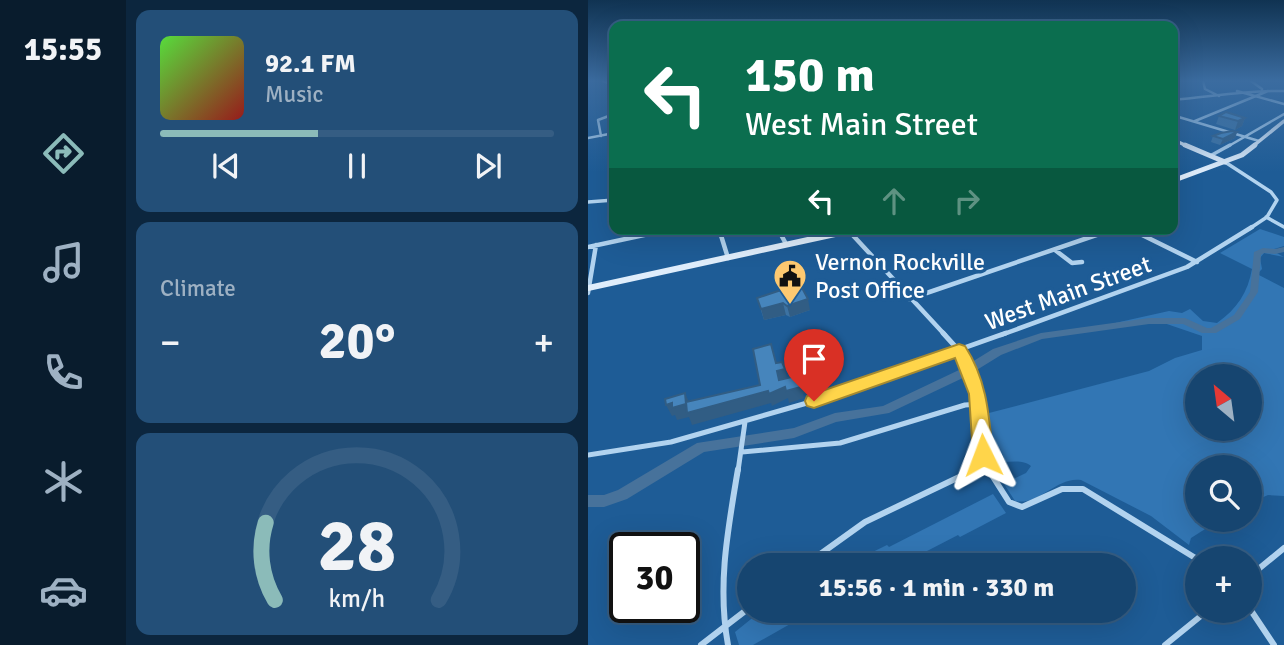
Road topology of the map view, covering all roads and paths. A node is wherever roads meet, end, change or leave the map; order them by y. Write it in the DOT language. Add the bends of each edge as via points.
graph roads {
  1 [pos="1220,111"];
  2 [pos="1284,114"];
  3 [pos="609,116"];
  4 [pos="1178,117"];
  5 [pos="1194,122"];
  6 [pos="1284,122"];
  7 [pos="609,134"];
  8 [pos="601,136"];
  9 [pos="588,138"];
  10 [pos="1245,138"];
  11 [pos="1259,141"];
  12 [pos="1178,142"];
  13 [pos="1210,156"];
  14 [pos="1225,162"];
  15 [pos="1178,179"];
  16 [pos="609,200"];
  17 [pos="588,202"];
  18 [pos="1266,218"];
  19 [pos="1284,227"];
  20 [pos="644,235"];
  21 [pos="721,235"];
  22 [pos="781,235"];
  23 [pos="828,235"];
  24 [pos="852,235"];
  25 [pos="1096,235"];
  26 [pos="1142,235"];
  27 [pos="596,245"];
  28 [pos="787,245"];
  29 [pos="588,247"];
  30 [pos="1055,249"];
  31 [pos="728,258"];
  32 [pos="1082,262"];
  33 [pos="1197,262"];
  34 [pos="588,290"];
  35 [pos="909,299"];
  36 [pos="959,350"];
  37 [pos="980,404"];
  38 [pos="745,422"];
  39 [pos="743,449"];
  40 [pos="588,455"];
  41 [pos="985,465"];
  42 [pos="1284,548"];
  43 [pos="1185,552"];
  44 [pos="822,553"];
  45 [pos="1262,566"];
  46 [pos="737,617"];
  47 [pos="1192,623"];
  48 [pos="1259,623"];
  49 [pos="724,627"];
  50 [pos="701,645"];
  51 [pos="727,645"];
  52 [pos="1164,645"];
  53 [pos="1274,645"];
  1 -- 5 [label="street"];
  2 -- 10 [label="street"];
  3 -- 8 [label="street" via="598,120"];
  4 -- 5 [label="street"];
  5 -- 10 [label="street"];
  6 -- 11 [label="main road"];
  7 -- 8 [label="street"];
  8 -- 9 [label="street"];
  10 -- 11 [label="street"];
  10 -- 13 [label="street"];
  11 -- 14 [label="main road"];
  12 -- 13 [label="main road"];
  13 -- 14 [label="main road"];
  14 -- 15 [label="main road"];
  14 -- 18 [label="street" via="1276,196"];
  16 -- 17 [label="street"];
  18 -- 19 [label="street"];
  18 -- 33 [label="street, West Main Street"];
  20 -- 27 [label="street"];
  21 -- 31 [label="street"];
  22 -- 28 [label="street"];
  23 -- 28 [label="main road"];
  24 -- 35 [label="street"];
  25 -- 30 [label="street"];
  26 -- 33 [label="street"];
  27 -- 29 [label="street"];
  27 -- 34 [label="street"];
  28 -- 31 [label="main road"];
  30 -- 32 [label="street" via="1072,263"];
  30 -- 35 [label="street"];
  31 -- 34 [label="main road"];
  33 -- 36 [label="street, West Main Street"];
  35 -- 36 [label="street"];
  36 -- 37 [label="street"];
  36 -- 38 [label="street, West Main Street"];
  37 -- 39 [label="street" via="840,443"];
  37 -- 41 [label="street"];
  38 -- 39 [label="street"];
  38 -- 40 [label="street, West Main Street" via="671,442"];
  39 -- 49 [label="street" via="724,544"];
  41 -- 43 [label="street" via="1014,506 1024,507 1062,489 1083,489"];
  41 -- 44 [label="street" via="865,522"];
  42 -- 45 [label="street"];
  46 -- 49 [label="street"];
  47 -- 52 [label="street"];
  48 -- 53 [label="street"];
  49 -- 50 [label="street"];
  49 -- 51 [label="street"];
}
